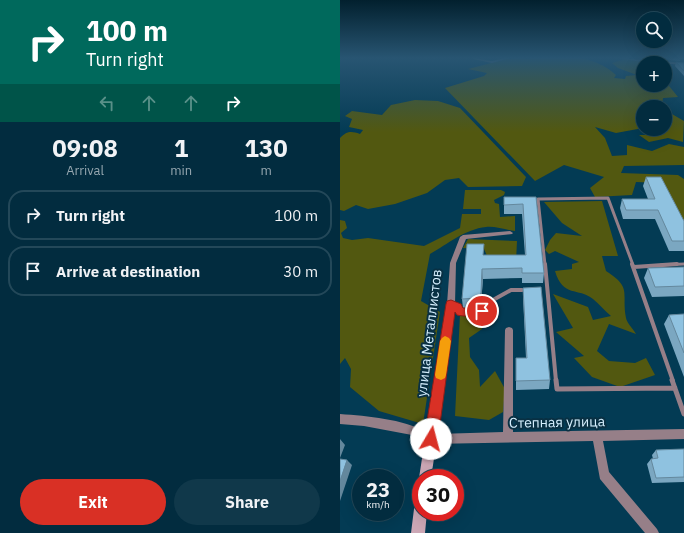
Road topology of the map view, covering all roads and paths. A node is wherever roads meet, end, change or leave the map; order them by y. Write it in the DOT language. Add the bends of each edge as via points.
graph roads {
  1 [pos="510,232"];
  2 [pos="684,264"];
  3 [pos="634,267"];
  4 [pos="540,289"];
  5 [pos="547,289"];
  6 [pos="522,290"];
  7 [pos="451,304"];
  8 [pos="509,330"];
  9 [pos="675,388"];
  10 [pos="684,414"];
  11 [pos="340,419"];
  12 [pos="684,434"];
  13 [pos="597,435"];
  14 [pos="508,437"];
  15 [pos="431,439"];
  16 [pos="426,469"];
  17 [pos="420,521"];
  18 [pos="418,533"];
  19 [pos="653,533"];
  1 -- 7 [label="street, улица Металлистов" via="462,237 454,263"];
  2 -- 3 [label="lane"];
  3 -- 5 [label="lane" via="608,198 538,199"];
  3 -- 9 [label="lane"];
  4 -- 5 [label="lane"];
  5 -- 9 [label="lane" via="557,389"];
  6 -- 7 [label="lane" via="511,290 484,305 482,311 460,312 457,306"];
  7 -- 15 [label="street, улица Металлистов"];
  8 -- 14 [label="street"];
  9 -- 10 [label="lane"];
  11 -- 15 [label="street" via="413,430"];
  12 -- 13 [label="street, Степная улица"];
  13 -- 14 [label="street, Степная улица"];
  13 -- 19 [label="street" via="604,475"];
  14 -- 15 [label="street, Степная улица"];
  15 -- 16 [label="street, улица Металлистов"];
  17 -- 18 [label="street"];
}
